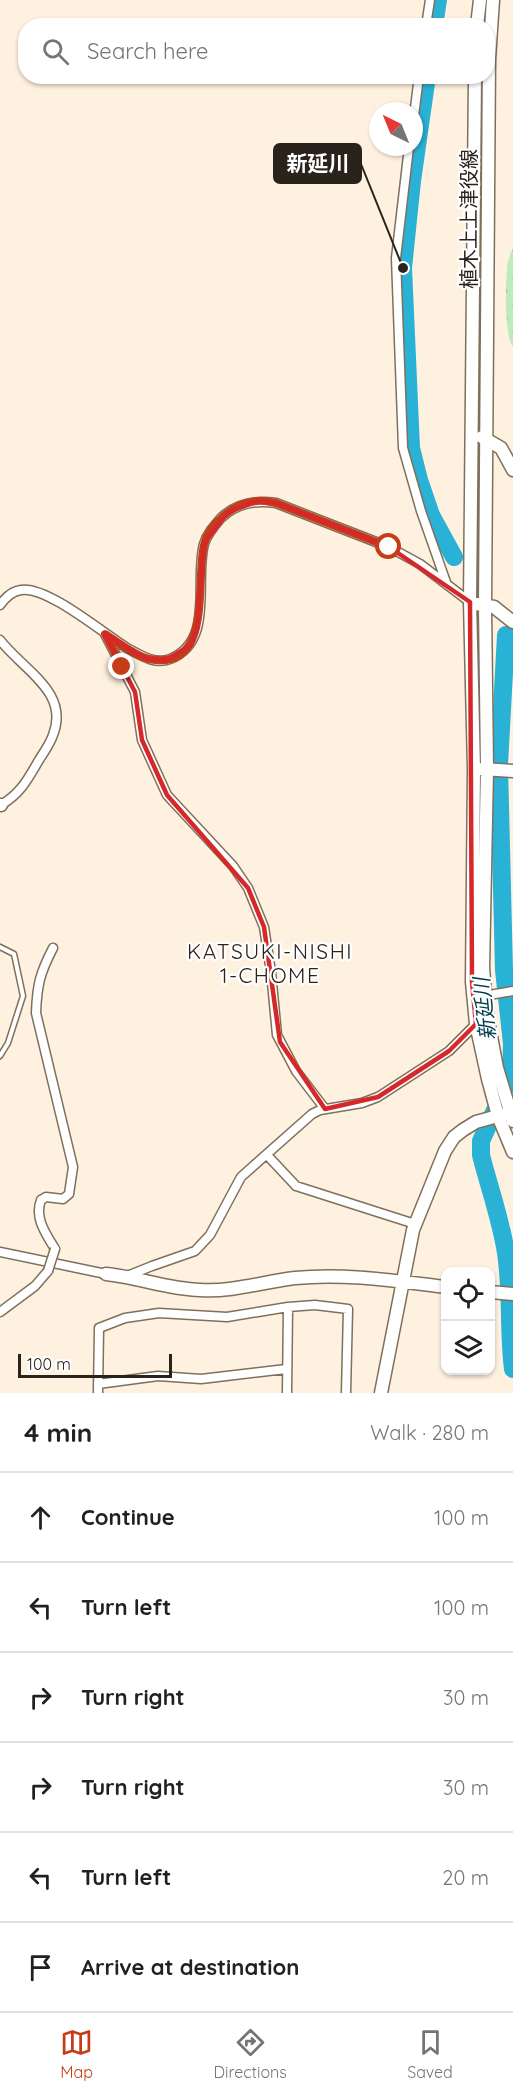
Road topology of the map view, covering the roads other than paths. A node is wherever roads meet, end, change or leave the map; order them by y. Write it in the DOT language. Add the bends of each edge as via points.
graph roads {
  1 [pos="430,0"];
  2 [pos="480,0"];
  3 [pos="493,0"];
  4 [pos="427,18"];
  5 [pos="478,18"];
  6 [pos="492,18"];
  7 [pos="418,84"];
  8 [pos="475,84"];
  9 [pos="489,84"];
  10 [pos="416,102"];
  11 [pos="408,156"];
  12 [pos="473,433"];
  13 [pos="486,439"];
  14 [pos="513,470"];
  15 [pos="448,585"];
  16 [pos="470,602"];
  17 [pos="0,606"];
  18 [pos="485,606"];
  19 [pos="513,622"];
  20 [pos="105,634"];
  21 [pos="0,640"];
  22 [pos="481,769"];
  23 [pos="513,771"];
  24 [pos="1,805"];
  25 [pos="0,948"];
  26 [pos="53,948"];
  27 [pos="513,991"];
  28 [pos="479,998"];
  29 [pos="477,1024"];
  30 [pos="0,1056"];
  31 [pos="325,1109"];
  32 [pos="508,1115"];
  33 [pos="513,1152"];
  34 [pos="267,1155"];
  35 [pos="415,1224"];
  36 [pos="0,1252"];
  37 [pos="106,1274"];
  38 [pos="127,1276"];
  39 [pos="401,1282"];
  40 [pos="441,1286"];
  41 [pos="288,1306"];
  42 [pos="0,1312"];
  43 [pos="286,1370"];
  44 [pos="98,1389"];
  45 [pos="286,1393"];
  46 [pos="346,1393"];
  47 [pos="381,1393"];
  1 -- 4 [label="street"];
  2 -- 5 [label="street"];
  3 -- 6 [label="street, 植木上上津役線"];
  7 -- 10 [label="street"];
  8 -- 12 [label="street, 植木上上津役線"];
  9 -- 13 [label="street, 植木上上津役線"];
  11 -- 15 [label="street" via="396,258 403,448"];
  12 -- 13 [label="street"];
  12 -- 16 [label="street, 植木上上津役線"];
  13 -- 14 [label="street" via="501,448"];
  13 -- 18 [label="street, 植木上上津役線"];
  15 -- 16 [label="street"];
  15 -- 20 [label="street" via="389,547 276,503 258,501 228,512 212,528 204,544 197,629 190,645 166,660 147,659"];
  16 -- 18 [label="street"];
  16 -- 22 [label="street, 植木上上津役線"];
  17 -- 20 [label="street" via="6,597 20,590 32,590 57,600"];
  18 -- 19 [label="street" via="494,607"];
  18 -- 22 [label="street, 植木上上津役線"];
  20 -- 31 [label="street" via="135,692 142,740 167,795 248,888 264,927 277,1035 296,1071"];
  21 -- 24 [label="street" via="50,692 57,719 53,736 26,783 16,796"];
  22 -- 23 [label="street"];
  22 -- 28 [label="street" via="483,968"];
  25 -- 30 [label="lane" via="14,954 23,996"];
  26 -- 42 [label="street, bridge" via="36,989 36,1013 73,1167 69,1194 63,1198 46,1197 38,1207 42,1227 55,1249 48,1271"];
  27 -- 28 [label="street"];
  28 -- 29 [label="street"];
  28 -- 32 [label="street"];
  29 -- 31 [label="street" via="449,1051 378,1096"];
  29 -- 32 [label="street" via="488,1079"];
  31 -- 34 [label="street" via="312,1114"];
  32 -- 33 [label="street"];
  32 -- 35 [label="street" via="476,1122 454,1137"];
  34 -- 35 [label="street" via="296,1186"];
  34 -- 38 [label="street" via="241,1177 210,1235 195,1251"];
  35 -- 39 [label="street"];
  36 -- 37 [label="street"];
  37 -- 38 [label="street"];
  38 -- 39 [label="street" via="178,1289 222,1291 295,1278 334,1276"];
  39 -- 40 [label="street"];
  39 -- 47 [label="street"];
  41 -- 43 [label="street"];
  41 -- 44 [label="street" via="227,1317 159,1313 125,1317 99,1328"];
  41 -- 46 [label="street" via="348,1309"];
  43 -- 44 [label="street" via="201,1379 158,1376"];
  43 -- 45 [label="street"];
}
